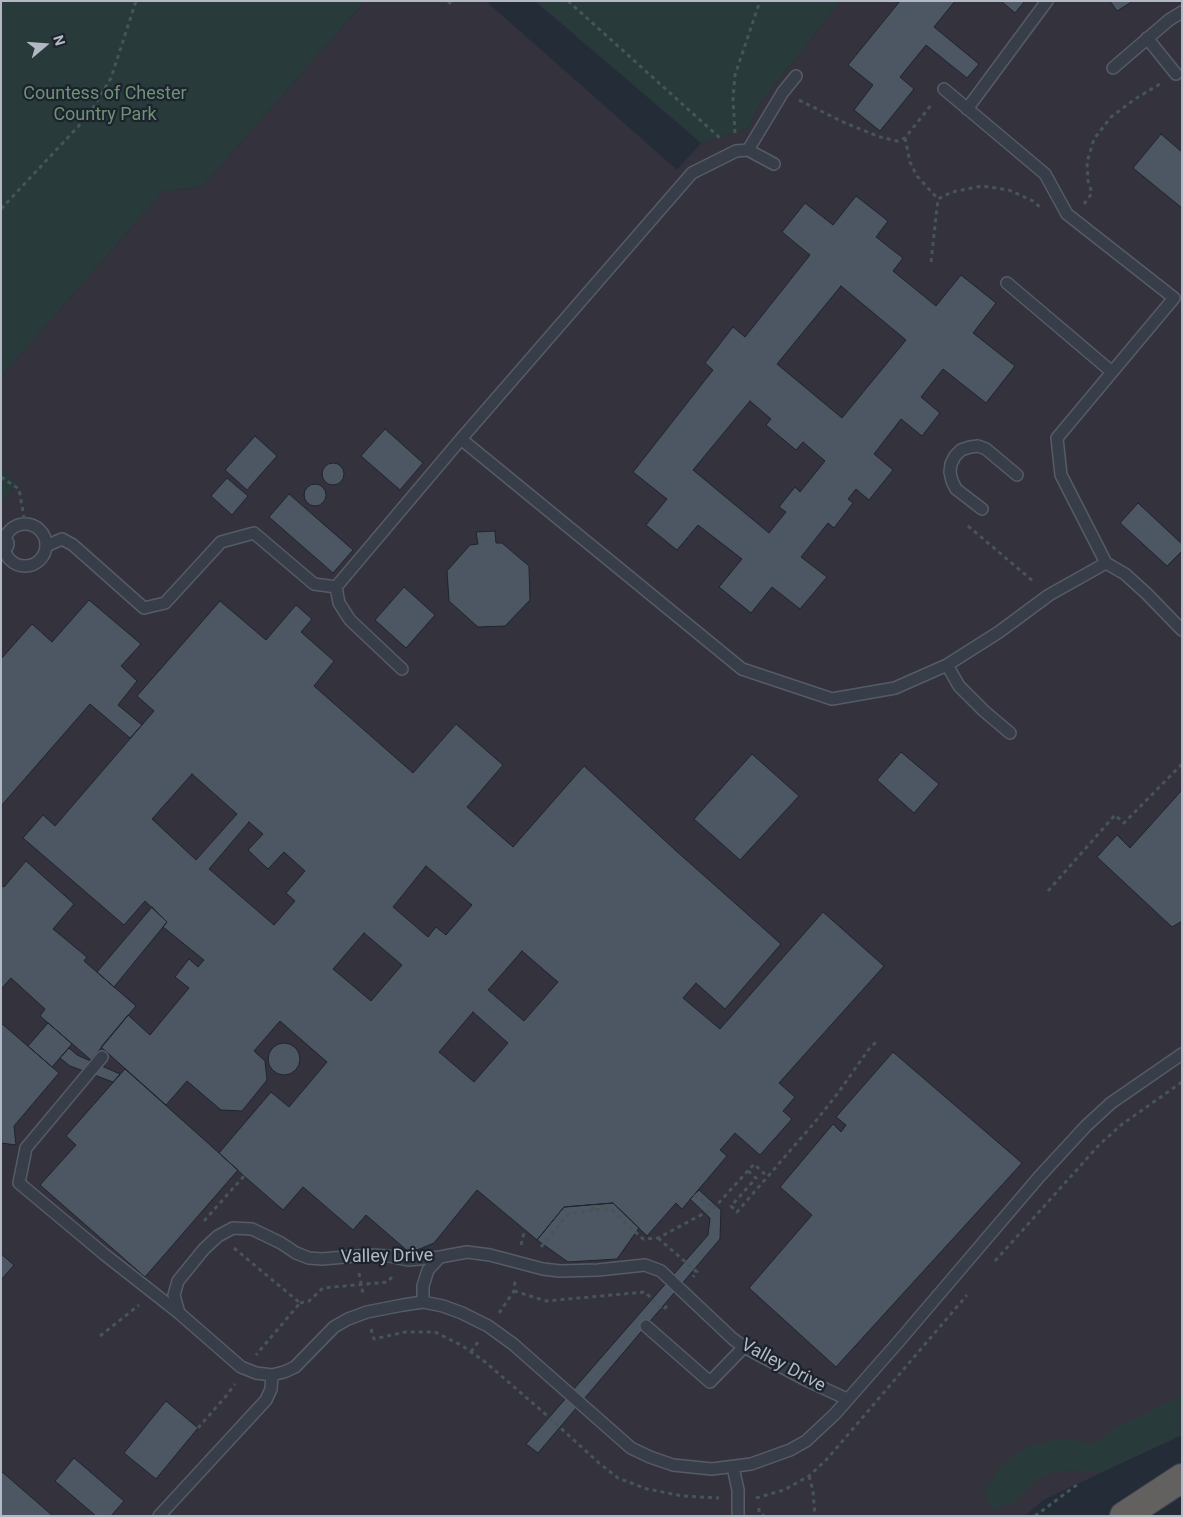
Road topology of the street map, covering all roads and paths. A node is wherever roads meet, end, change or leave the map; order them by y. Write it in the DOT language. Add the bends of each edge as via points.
graph roads {
  1 [pos="136,1"];
  2 [pos="568,1"];
  3 [pos="760,1"];
  4 [pos="1047,1"];
  5 [pos="1182,12"];
  6 [pos="1147,38"];
  7 [pos="1113,68"];
  8 [pos="1176,74"];
  9 [pos="796,76"];
  10 [pos="944,89"];
  11 [pos="783,92"];
  12 [pos="967,108"];
  13 [pos="905,138"];
  14 [pos="748,150"];
  15 [pos="736,151"];
  16 [pos="774,164"];
  17 [pos="938,198"];
  18 [pos="1,209"];
  19 [pos="1007,283"];
  20 [pos="1182,289"];
  21 [pos="1174,298"];
  22 [pos="1112,372"];
  23 [pos="461,439"];
  24 [pos="1017,474"];
  25 [pos="1,477"];
  26 [pos="982,509"];
  27 [pos="25,523"];
  28 [pos="968,526"];
  29 [pos="2,544"];
  30 [pos="46,546"];
  31 [pos="1106,563"];
  32 [pos="336,587"];
  33 [pos="1049,595"];
  34 [pos="1182,630"];
  35 [pos="947,665"];
  36 [pos="402,669"];
  37 [pos="1010,733"];
  38 [pos="1182,764"];
  39 [pos="1048,891"];
  40 [pos="878,1040"];
  41 [pos="1182,1054"];
  42 [pos="102,1057"];
  43 [pos="1182,1082"];
  44 [pos="748,1170"];
  45 [pos="768,1177"];
  46 [pos="694,1195"];
  47 [pos="714,1208"];
  48 [pos="525,1230"];
  49 [pos="230,1245"];
  50 [pos="542,1247"];
  51 [pos="440,1257"];
  52 [pos="403,1259"];
  53 [pos="517,1263"];
  54 [pos="991,1266"];
  55 [pos="361,1284"];
  56 [pos="972,1288"];
  57 [pos="423,1302"];
  58 [pos="300,1303"];
  59 [pos="367,1312"];
  60 [pos="179,1313"];
  61 [pos="646,1326"];
  62 [pos="490,1327"];
  63 [pos="744,1347"];
  64 [pos="471,1352"];
  65 [pos="245,1368"];
  66 [pos="272,1375"];
  67 [pos="848,1399"];
  68 [pos="543,1412"];
  69 [pos="198,1428"];
  70 [pos="733,1467"];
  71 [pos="809,1476"];
  72 [pos="1182,1478"];
  73 [pos="1078,1484"];
  74 [pos="757,1498"];
  75 [pos="159,1516"];
  76 [pos="738,1516"];
  77 [pos="815,1516"];
  78 [pos="1035,1516"];
  79 [pos="1124,1516"];
  1 -- 18 [label="path" via="111,78 88,116"];
  2 -- 15 [label="path"];
  3 -- 15 [label="path" via="735,75"];
  4 -- 12 [label="lane"];
  5 -- 6 [label="lane"];
  6 -- 7 [label="lane"];
  6 -- 8 [label="lane"];
  9 -- 11 [label="lane"];
  10 -- 12 [label="lane"];
  10 -- 13 [label="path"];
  11 -- 13 [label="path" via="880,137 897,141"];
  11 -- 14 [label="lane"];
  12 -- 21 [label="lane" via="1045,174 1067,214"];
  13 -- 17 [label="path" via="910,162"];
  14 -- 15 [label="lane"];
  14 -- 16 [label="lane"];
  15 -- 23 [label="lane" via="692,173"];
  19 -- 22 [label="lane"];
  20 -- 21 [label="lane"];
  21 -- 22 [label="lane"];
  22 -- 31 [label="lane" via="1057,438 1061,475"];
  23 -- 32 [label="lane"];
  23 -- 35 [label="lane" via="742,669 832,699 894,688"];
  24 -- 26 [label="lane" via="978,446 962,450 955,456 950,472 956,489"];
  25 -- 27 [label="path" via="19,489"];
  27 -- 29 [label="lane" via="9,531"];
  27 -- 30 [label="lane" via="41,531"];
  28 -- 33 [label="path"];
  29 -- 30 [label="lane" via="10,560 23,566 40,560"];
  30 -- 32 [label="lane" via="62,539 73,545 144,608 165,603 221,542 254,533 314,584"];
  31 -- 33 [label="lane"];
  31 -- 34 [label="lane" via="1125,574"];
  32 -- 36 [label="lane" via="340,603 350,620"];
  33 -- 35 [label="lane" via="1000,632"];
  35 -- 37 [label="lane" via="959,686"];
  38 -- 39 [label="path" via="1124,823 1115,815"];
  40 -- 45 [label="path"];
  41 -- 67 [label="lane, Valley Drive" via="1111,1103 1086,1126"];
  42 -- 60 [label="lane" via="26,1148 19,1183"];
  43 -- 54 [label="path" via="1121,1125 1099,1145"];
  44 -- 45 [label="path" via="754,1164"];
  44 -- 45 [label="path" via="756,1178 731,1206 737,1212"];
  44 -- 47 [label="path"];
  46 -- 47 [label="path"];
  47 -- 50 [label="path" via="658,1238 644,1239 611,1209 593,1207 568,1214"];
  48 -- 53 [label="path"];
  49 -- 58 [label="path"];
  51 -- 52 [label="lane, Valley Drive"];
  51 -- 53 [label="lane, Valley Drive" via="468,1252"];
  51 -- 57 [label="lane" via="428,1270"];
  52 -- 55 [label="path" via="388,1282"];
  52 -- 60 [label="lane, Valley Drive" via="368,1255 309,1258 252,1229 232,1228 204,1249 178,1281 174,1294"];
  53 -- 62 [label="path" via="514,1291"];
  53 -- 63 [label="lane, Valley Drive" via="560,1271 652,1267 661,1271"];
  55 -- 58 [label="path" via="323,1288 309,1301"];
  55 -- 59 [label="path"];
  56 -- 71 [label="path" via="828,1458"];
  57 -- 59 [label="lane, Valley Drive"];
  57 -- 62 [label="lane, Valley Drive" via="462,1313"];
  58 -- 65 [label="path"];
  59 -- 64 [label="path" via="374,1339 406,1332 435,1332"];
  59 -- 66 [label="lane, Valley Drive" via="334,1327 294,1367"];
  60 -- 65 [label="lane"];
  61 -- 63 [label="lane" via="710,1382"];
  62 -- 64 [label="path"];
  62 -- 70 [label="lane, Valley Drive" via="631,1448 673,1466"];
  63 -- 67 [label="lane, Valley Drive"];
  64 -- 68 [label="path"];
  65 -- 66 [label="lane"];
  65 -- 69 [label="path"];
  66 -- 75 [label="lane" via="266,1400"];
  67 -- 70 [label="lane, Valley Drive" via="806,1441 771,1458"];
  70 -- 76 [label="lane" via="738,1490"];
  71 -- 74 [label="path" via="784,1490"];
  71 -- 77 [label="path"];
  72 -- 79 [label="highway"];
  73 -- 78 [label="path"];
}
